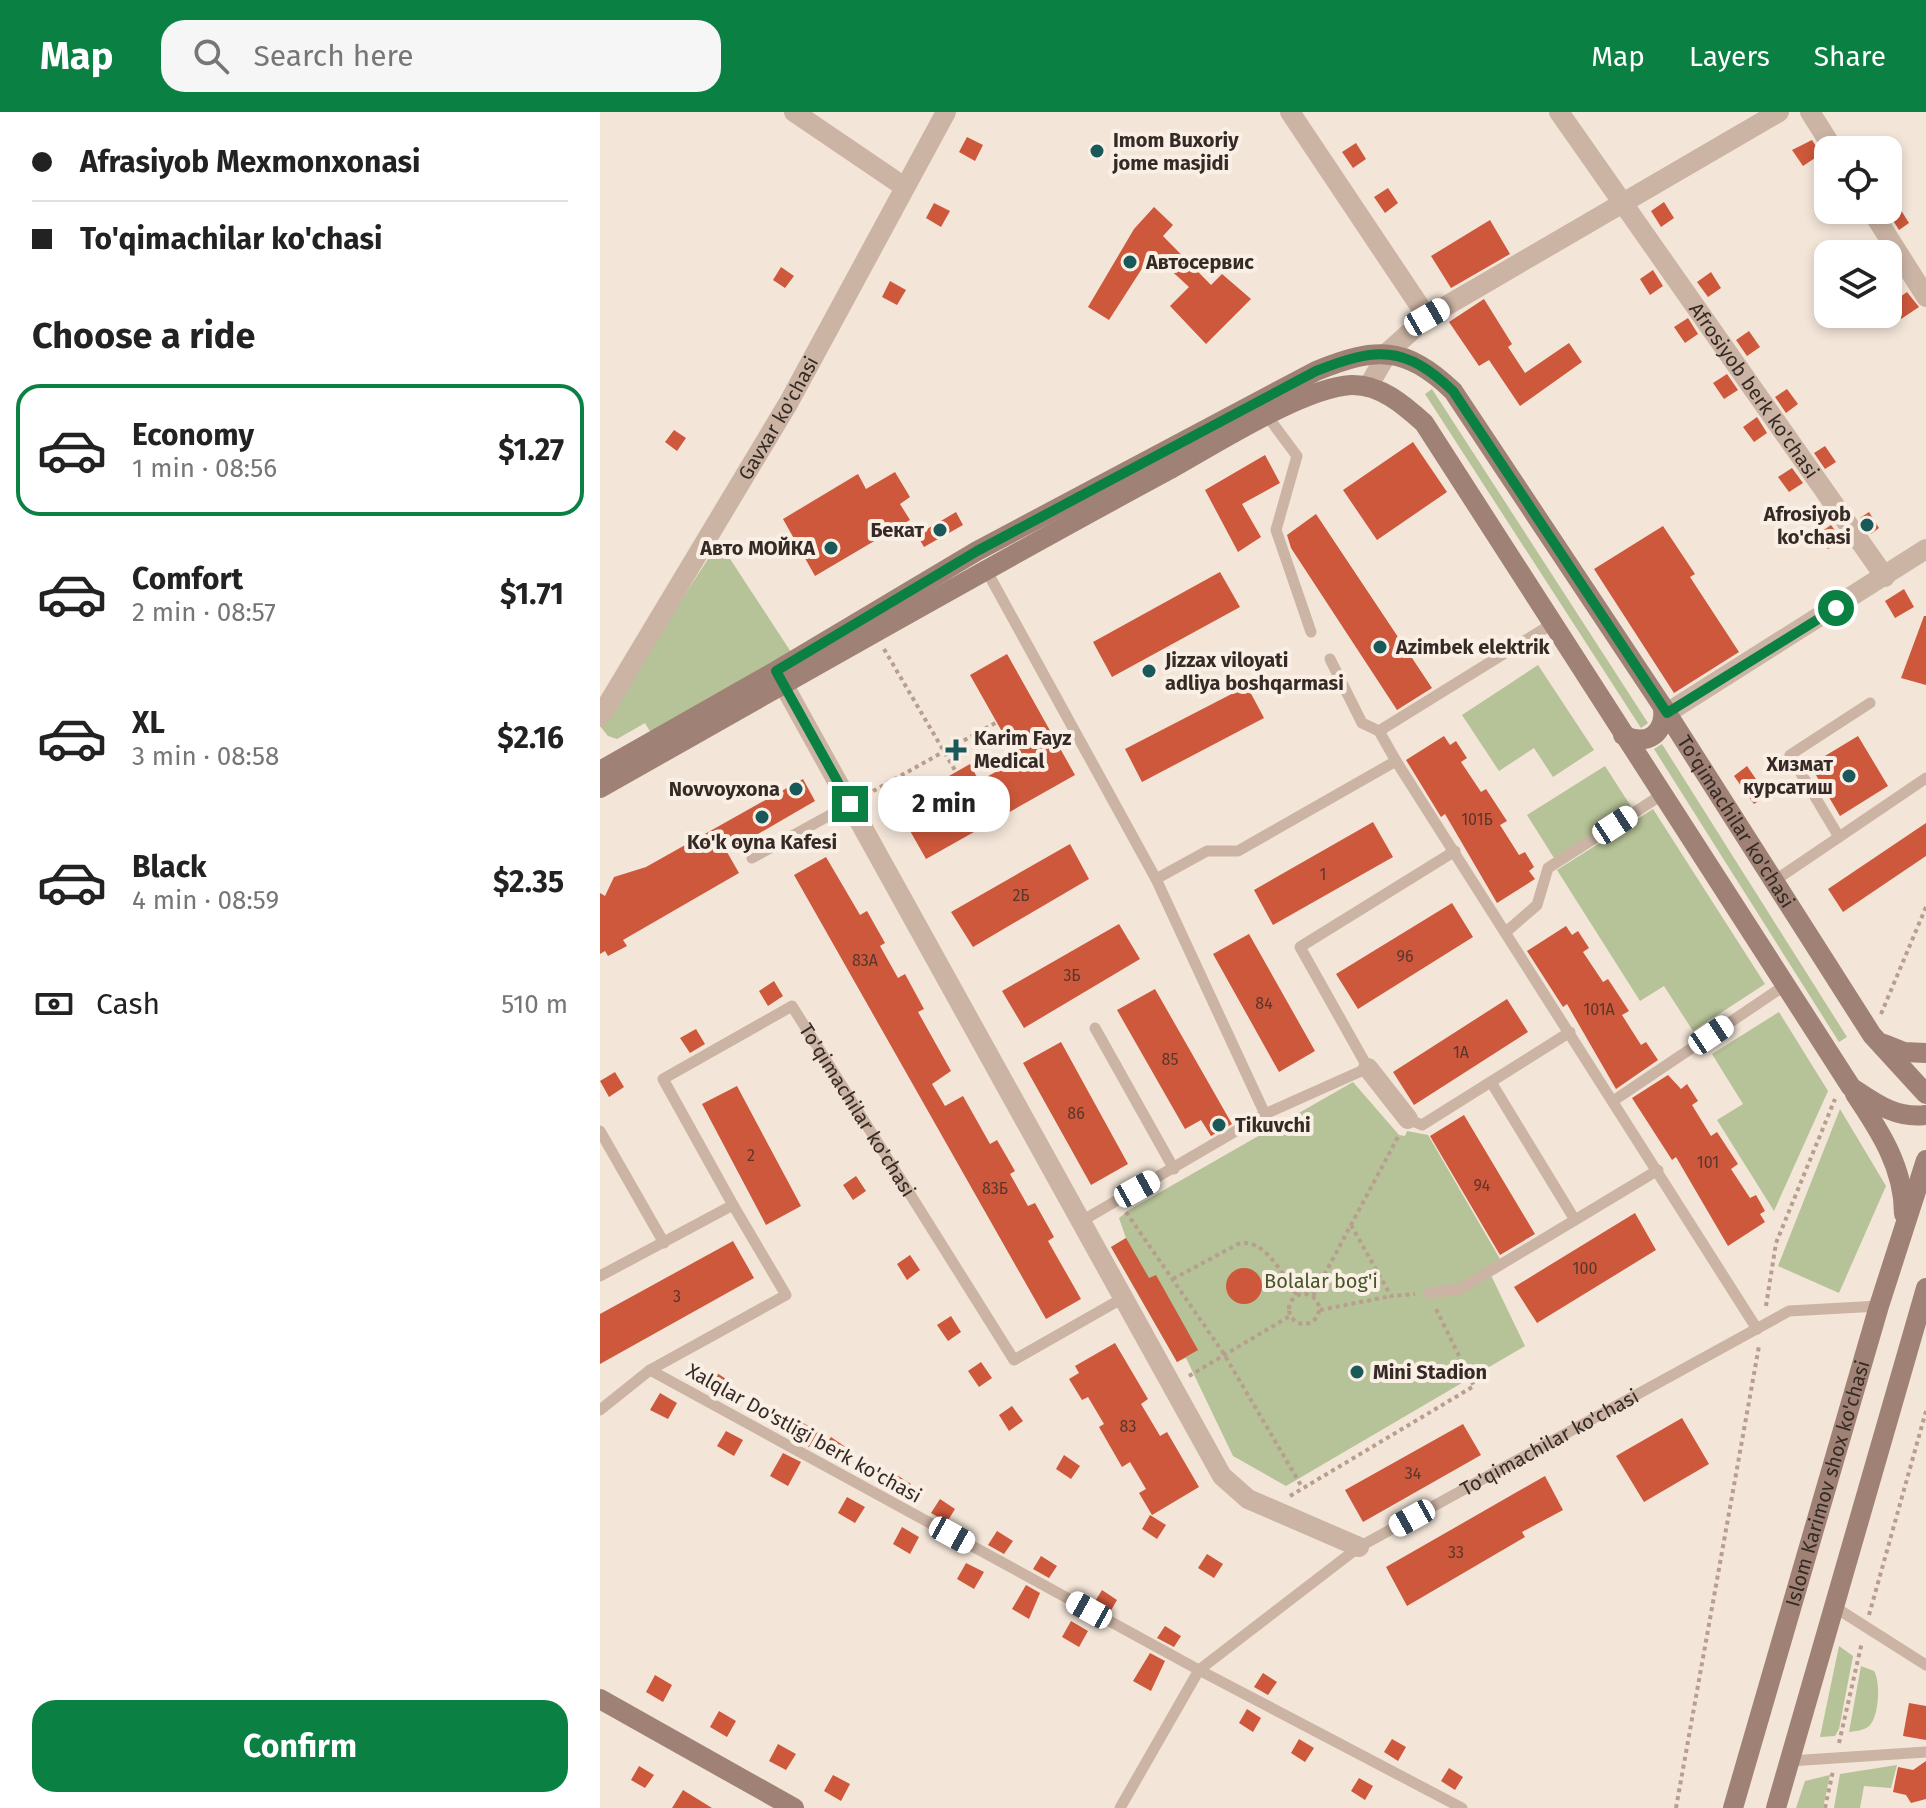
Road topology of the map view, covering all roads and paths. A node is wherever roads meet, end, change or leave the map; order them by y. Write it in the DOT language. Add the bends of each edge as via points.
graph roads {
  1 [pos="794,112"];
  2 [pos="946,112"];
  3 [pos="1290,112"];
  4 [pos="1559,112"];
  5 [pos="1779,112"];
  6 [pos="1810,112"];
  7 [pos="1825,136"];
  8 [pos="903,186"];
  9 [pos="1624,203"];
  10 [pos="1880,224"];
  11 [pos="1926,297"];
  12 [pos="1427,317"];
  13 [pos="1388,352"];
  14 [pos="1368,387"];
  15 [pos="1268,417"];
  16 [pos="1926,549"];
  17 [pos="981,560"];
  18 [pos="1885,577"];
  19 [pos="1552,624"];
  20 [pos="1311,632"];
  21 [pos="875,633"];
  22 [pos="1330,659"];
  23 [pos="780,678"];
  24 [pos="1870,703"];
  25 [pos="1665,710"];
  26 [pos="600,717"];
  27 [pos="997,722"];
  28 [pos="1379,731"];
  29 [pos="1623,735"];
  30 [pos="944,751"];
  31 [pos="1396,761"];
  32 [pos="600,771"];
  33 [pos="956,772"];
  34 [pos="1926,778"];
  35 [pos="600,788"];
  36 [pos="1660,796"];
  37 [pos="850,804"];
  38 [pos="1839,837"];
  39 [pos="1455,851"];
  40 [pos="752,858"];
  41 [pos="1156,879"];
  42 [pos="1774,881"];
  43 [pos="1926,907"];
  44 [pos="1506,932"];
  45 [pos="1784,986"];
  46 [pos="1095,1028"];
  47 [pos="1570,1032"];
  48 [pos="1872,1035"];
  49 [pos="1926,1053"];
  50 [pos="1368,1068"];
  51 [pos="1491,1082"];
  52 [pos="1847,1082"];
  53 [pos="1926,1094"];
  54 [pos="1613,1101"];
  55 [pos="1265,1114"];
  56 [pos="1926,1115"];
  57 [pos="1408,1119"];
  58 [pos="600,1131"];
  59 [pos="1926,1160"];
  60 [pos="1174,1169"];
  61 [pos="1658,1170"];
  62 [pos="1118,1200"];
  63 [pos="733,1205"];
  64 [pos="1575,1220"];
  65 [pos="1080,1222"];
  66 [pos="1351,1225"];
  67 [pos="1904,1231"];
  68 [pos="664,1243"];
  69 [pos="600,1276"];
  70 [pos="1172,1279"];
  71 [pos="1926,1288"];
  72 [pos="1429,1293"];
  73 [pos="1297,1295"];
  74 [pos="1313,1296"];
  75 [pos="1391,1296"];
  76 [pos="1123,1298"];
  77 [pos="1879,1306"];
  78 [pos="1320,1310"];
  79 [pos="1290,1316"];
  80 [pos="1760,1328"];
  81 [pos="1224,1354"];
  82 [pos="650,1370"];
  83 [pos="1173,1387"];
  84 [pos="600,1410"];
  85 [pos="1926,1411"];
  86 [pos="1359,1547"];
  87 [pos="1833,1606"];
  88 [pos="1866,1627"];
  89 [pos="1926,1665"];
  90 [pos="1199,1670"];
  91 [pos="600,1699"];
  92 [pos="1926,1752"];
  93 [pos="1837,1754"];
  94 [pos="1790,1761"];
  95 [pos="1834,1768"];
  96 [pos="794,1808"];
  97 [pos="1120,1808"];
  98 [pos="1462,1808"];
  99 [pos="1676,1808"];
  100 [pos="1733,1808"];
  101 [pos="1776,1808"];
  102 [pos="1825,1808"];
  1 -- 8 [label="street"];
  2 -- 8 [label="street, Gavxar ko'chasi"];
  3 -- 12 [label="street"];
  4 -- 9 [label="street, Afrosiyob berk ko'chasi"];
  5 -- 9 [label="street"];
  6 -- 7 [label="street"];
  8 -- 26 [label="street, Gavxar ko'chasi" via="789,402"];
  9 -- 12 [label="street"];
  9 -- 18 [label="street, Afrosiyob berk ko'chasi"];
  10 -- 11 [label="street"];
  12 -- 13 [label="street"];
  13 -- 14 [label="street"];
  13 -- 17 [label="main road" via="1316,371"];
  13 -- 25 [label="main road, To'qimachilar ko'chasi" via="1430,369 1453,391"];
  14 -- 15 [label="main road" via="1320,391"];
  14 -- 19 [label="main road" via="1403,404 1424,423"];
  15 -- 17 [label="main road"];
  15 -- 20 [label="lane" via="1297,456 1276,530"];
  16 -- 18 [label="street"];
  17 -- 21 [label="main road"];
  17 -- 23 [label="main road"];
  17 -- 41 [label="lane"];
  18 -- 25 [label="street"];
  19 -- 28 [label="lane"];
  19 -- 29 [label="main road"];
  21 -- 23 [label="main road"];
  21 -- 30 [label="path"];
  22 -- 28 [label="lane" via="1362,723"];
  23 -- 32 [label="main road"];
  23 -- 35 [label="main road"];
  23 -- 37 [label="street"];
  24 -- 38 [label="lane" via="1790,755"];
  25 -- 29 [label="main road" via="1659,732 1648,740"];
  25 -- 42 [label="main road, To'qimachilar ko'chasi"];
  27 -- 30 [label="path"];
  28 -- 31 [label="lane"];
  29 -- 36 [label="main road"];
  30 -- 33 [label="path"];
  30 -- 37 [label="path"];
  31 -- 39 [label="lane"];
  31 -- 41 [label="lane" via="1238,851 1207,851"];
  34 -- 38 [label="lane"];
  36 -- 44 [label="lane" via="1548,868 1537,905"];
  36 -- 45 [label="main road"];
  37 -- 40 [label="lane"];
  37 -- 65 [label="street"];
  38 -- 42 [label="lane"];
  39 -- 44 [label="lane"];
  39 -- 50 [label="lane" via="1300,947"];
  41 -- 55 [label="lane"];
  42 -- 48 [label="main road, To'qimachilar ko'chasi"];
  43 -- 48 [label="path"];
  44 -- 47 [label="lane"];
  45 -- 52 [label="main road"];
  45 -- 54 [label="lane"];
  46 -- 60 [label="lane"];
  47 -- 51 [label="lane"];
  47 -- 54 [label="lane"];
  48 -- 49 [label="main road" via="1895,1050"];
  48 -- 53 [label="main road, To'qimachilar ko'chasi"];
  50 -- 55 [label="lane"];
  50 -- 57 [label="street"];
  51 -- 57 [label="lane" via="1422,1125"];
  51 -- 64 [label="lane"];
  52 -- 56 [label="main road" via="1889,1111"];
  52 -- 67 [label="main road" via="1897,1168"];
  52 -- 80 [label="path" via="1776,1243"];
  54 -- 61 [label="lane"];
  55 -- 60 [label="lane"];
  57 -- 66 [label="path"];
  58 -- 68 [label="lane"];
  59 -- 67 [label="main road, Islom Karimov shox ko'chasi"];
  60 -- 62 [label="lane"];
  61 -- 64 [label="lane"];
  61 -- 80 [label="lane"];
  62 -- 65 [label="lane"];
  62 -- 70 [label="path"];
  63 -- 68 [label="lane"];
  63 -- 76 [label="lane, To'qimachilar ko'chasi" via="663,1079 792,1006 1014,1360"];
  63 -- 82 [label="lane" via="786,1295"];
  64 -- 72 [label="lane" via="1460,1289"];
  65 -- 76 [label="street"];
  66 -- 74 [label="path"];
  66 -- 75 [label="path"];
  67 -- 77 [label="main road, Islom Karimov shox ko'chasi"];
  68 -- 69 [label="lane"];
  70 -- 73 [label="path" via="1249,1242 1261,1248"];
  70 -- 81 [label="path"];
  71 -- 87 [label="main road, Islom Karimov shox ko'chasi"];
  72 -- 75 [label="path"];
  72 -- 81 [label="path" via="1474,1386 1303,1488"];
  73 -- 74 [label="path"];
  73 -- 79 [label="path"];
  74 -- 78 [label="path"];
  75 -- 78 [label="path"];
  76 -- 83 [label="street"];
  77 -- 80 [label="lane, To'qimachilar ko'chasi" via="1789,1311"];
  77 -- 100 [label="main road, Islom Karimov shox ko'chasi"];
  78 -- 79 [label="path" via="1311,1323"];
  79 -- 81 [label="path"];
  80 -- 86 [label="lane, To'qimachilar ko'chasi"];
  80 -- 99 [label="path"];
  81 -- 83 [label="path"];
  82 -- 84 [label="lane"];
  82 -- 90 [label="lane, Xalqlar Do'stligi berk ko'chasi"];
  83 -- 86 [label="street" via="1222,1476 1248,1499"];
  85 -- 88 [label="path"];
  86 -- 90 [label="lane, To'qimachilar ko'chasi"];
  87 -- 88 [label="lane"];
  87 -- 94 [label="main road, Islom Karimov shox ko'chasi"];
  88 -- 89 [label="lane"];
  88 -- 93 [label="path"];
  90 -- 97 [label="lane, To'qimachilar ko'chasi"];
  90 -- 98 [label="lane, Xalqlar Do'stligi berk ko'chasi"];
  91 -- 96 [label="main road"];
  92 -- 94 [label="lane"];
  94 -- 101 [label="main road, Islom Karimov shox ko'chasi"];
  95 -- 102 [label="path"];
}
